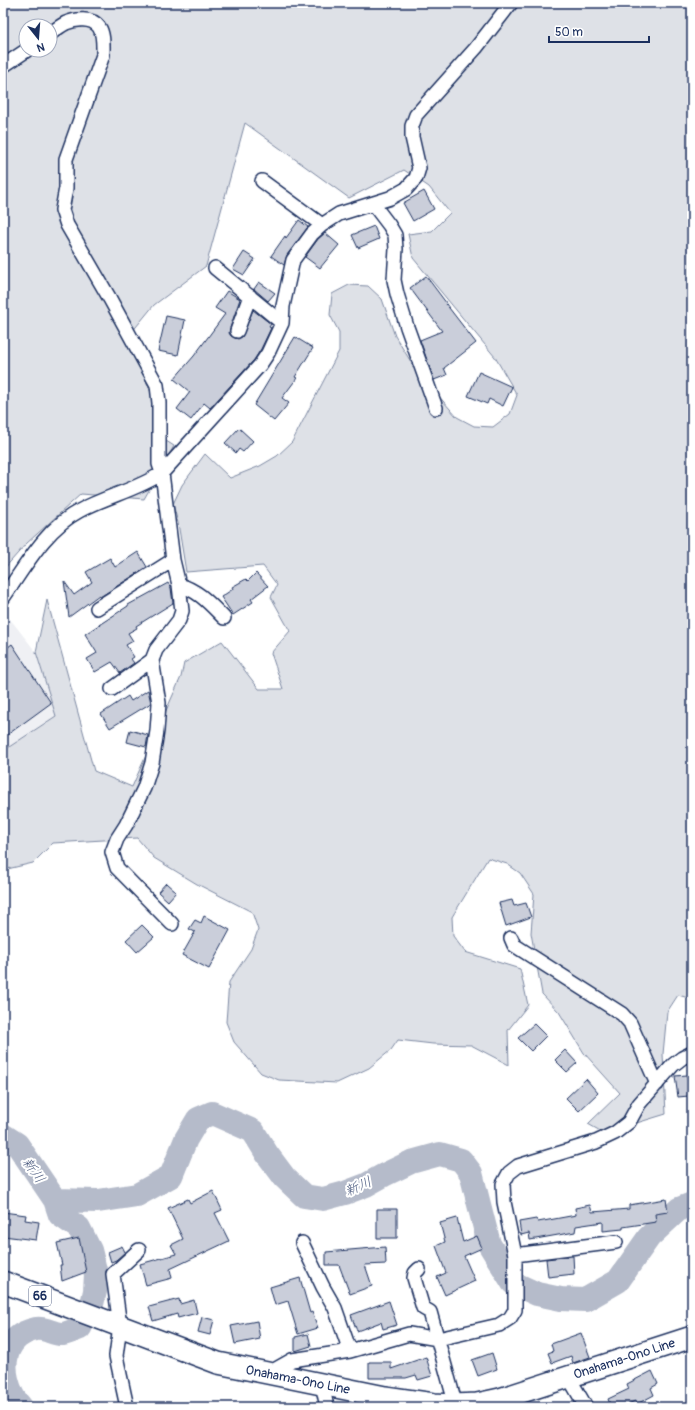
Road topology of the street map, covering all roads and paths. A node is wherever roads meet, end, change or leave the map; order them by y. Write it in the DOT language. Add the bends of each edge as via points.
graph roads {
  1 [pos="511,3"];
  2 [pos="58,28"];
  3 [pos="18,56"];
  4 [pos="3,66"];
  5 [pos="262,181"];
  6 [pos="373,204"];
  7 [pos="322,225"];
  8 [pos="215,268"];
  9 [pos="250,296"];
  10 [pos="282,323"];
  11 [pos="237,331"];
  12 [pos="436,408"];
  13 [pos="162,473"];
  14 [pos="173,560"];
  15 [pos="178,585"];
  16 [pos="3,598"];
  17 [pos="97,608"];
  18 [pos="224,618"];
  19 [pos="152,660"];
  20 [pos="112,690"];
  21 [pos="172,924"];
  22 [pos="511,938"];
  23 [pos="692,1053"];
  24 [pos="657,1084"];
  25 [pos="616,1242"];
  26 [pos="302,1243"];
  27 [pos="139,1250"];
  28 [pos="515,1260"];
  29 [pos="419,1269"];
  30 [pos="3,1282"];
  31 [pos="120,1326"];
  32 [pos="692,1337"];
  33 [pos="438,1339"];
  34 [pos="350,1351"];
  35 [pos="269,1373"];
  36 [pos="568,1376"];
  37 [pos="322,1384"];
  38 [pos="454,1406"];
  39 [pos="127,1407"];
  40 [pos="327,1407"];
  41 [pos="586,1407"];
  1 -- 6 [label="street" via="476,48 416,115 412,137 419,168 416,178 406,189"];
  2 -- 13 [label="street" via="65,23 80,19 92,22 98,27 103,38 103,55 66,159 66,188 62,210 67,225 157,385 159,464"];
  3 -- 4 [label="street"];
  5 -- 7 [label="street"];
  6 -- 7 [label="street" via="339,214"];
  6 -- 12 [label="street" via="395,235 394,280 397,294"];
  7 -- 10 [label="street" via="293,260"];
  8 -- 9 [label="street"];
  9 -- 10 [label="street"];
  9 -- 11 [label="street"];
  10 -- 13 [label="street" via="260,365"];
  13 -- 14 [label="street"];
  13 -- 16 [label="street" via="149,482 94,503 58,526 39,547"];
  14 -- 15 [label="street"];
  14 -- 17 [label="street"];
  15 -- 18 [label="street" via="198,593"];
  15 -- 19 [label="street" via="182,611 179,620 156,650"];
  19 -- 20 [label="street"];
  19 -- 21 [label="street" via="159,703 152,763 144,788 112,852 118,868"];
  22 -- 24 [label="street" via="514,945 622,1014 630,1022"];
  23 -- 24 [label="street" via="673,1065"];
  24 -- 28 [label="street" via="639,1104 629,1122 615,1133 596,1142 518,1166 509,1173 503,1184 504,1202"];
  25 -- 28 [label="street"];
  26 -- 34 [label="street" via="335,1308"];
  27 -- 31 [label="street" via="112,1274"];
  28 -- 33 [label="street" via="515,1310 510,1318 498,1325"];
  29 -- 33 [label="street" via="415,1272 416,1286 423,1308 430,1312"];
  30 -- 31 [label="main road, Onahama-Ono Line / 66"];
  31 -- 35 [label="main road, Onahama-Ono Line / 66" via="218,1363"];
  31 -- 39 [label="street" via="116,1356"];
  32 -- 36 [label="main road, Onahama-Ono Line / 66"];
  33 -- 34 [label="street" via="409,1334"];
  33 -- 38 [label="street"];
  34 -- 35 [label="street" via="292,1360"];
  35 -- 37 [label="main road, Onahama-Ono Line / 66"];
  36 -- 38 [label="main road, Onahama-Ono Line / 66" via="500,1399"];
  36 -- 41 [label="street"];
  37 -- 38 [label="main road, Onahama-Ono Line / 66" via="385,1397"];
  37 -- 40 [label="street"];
}
